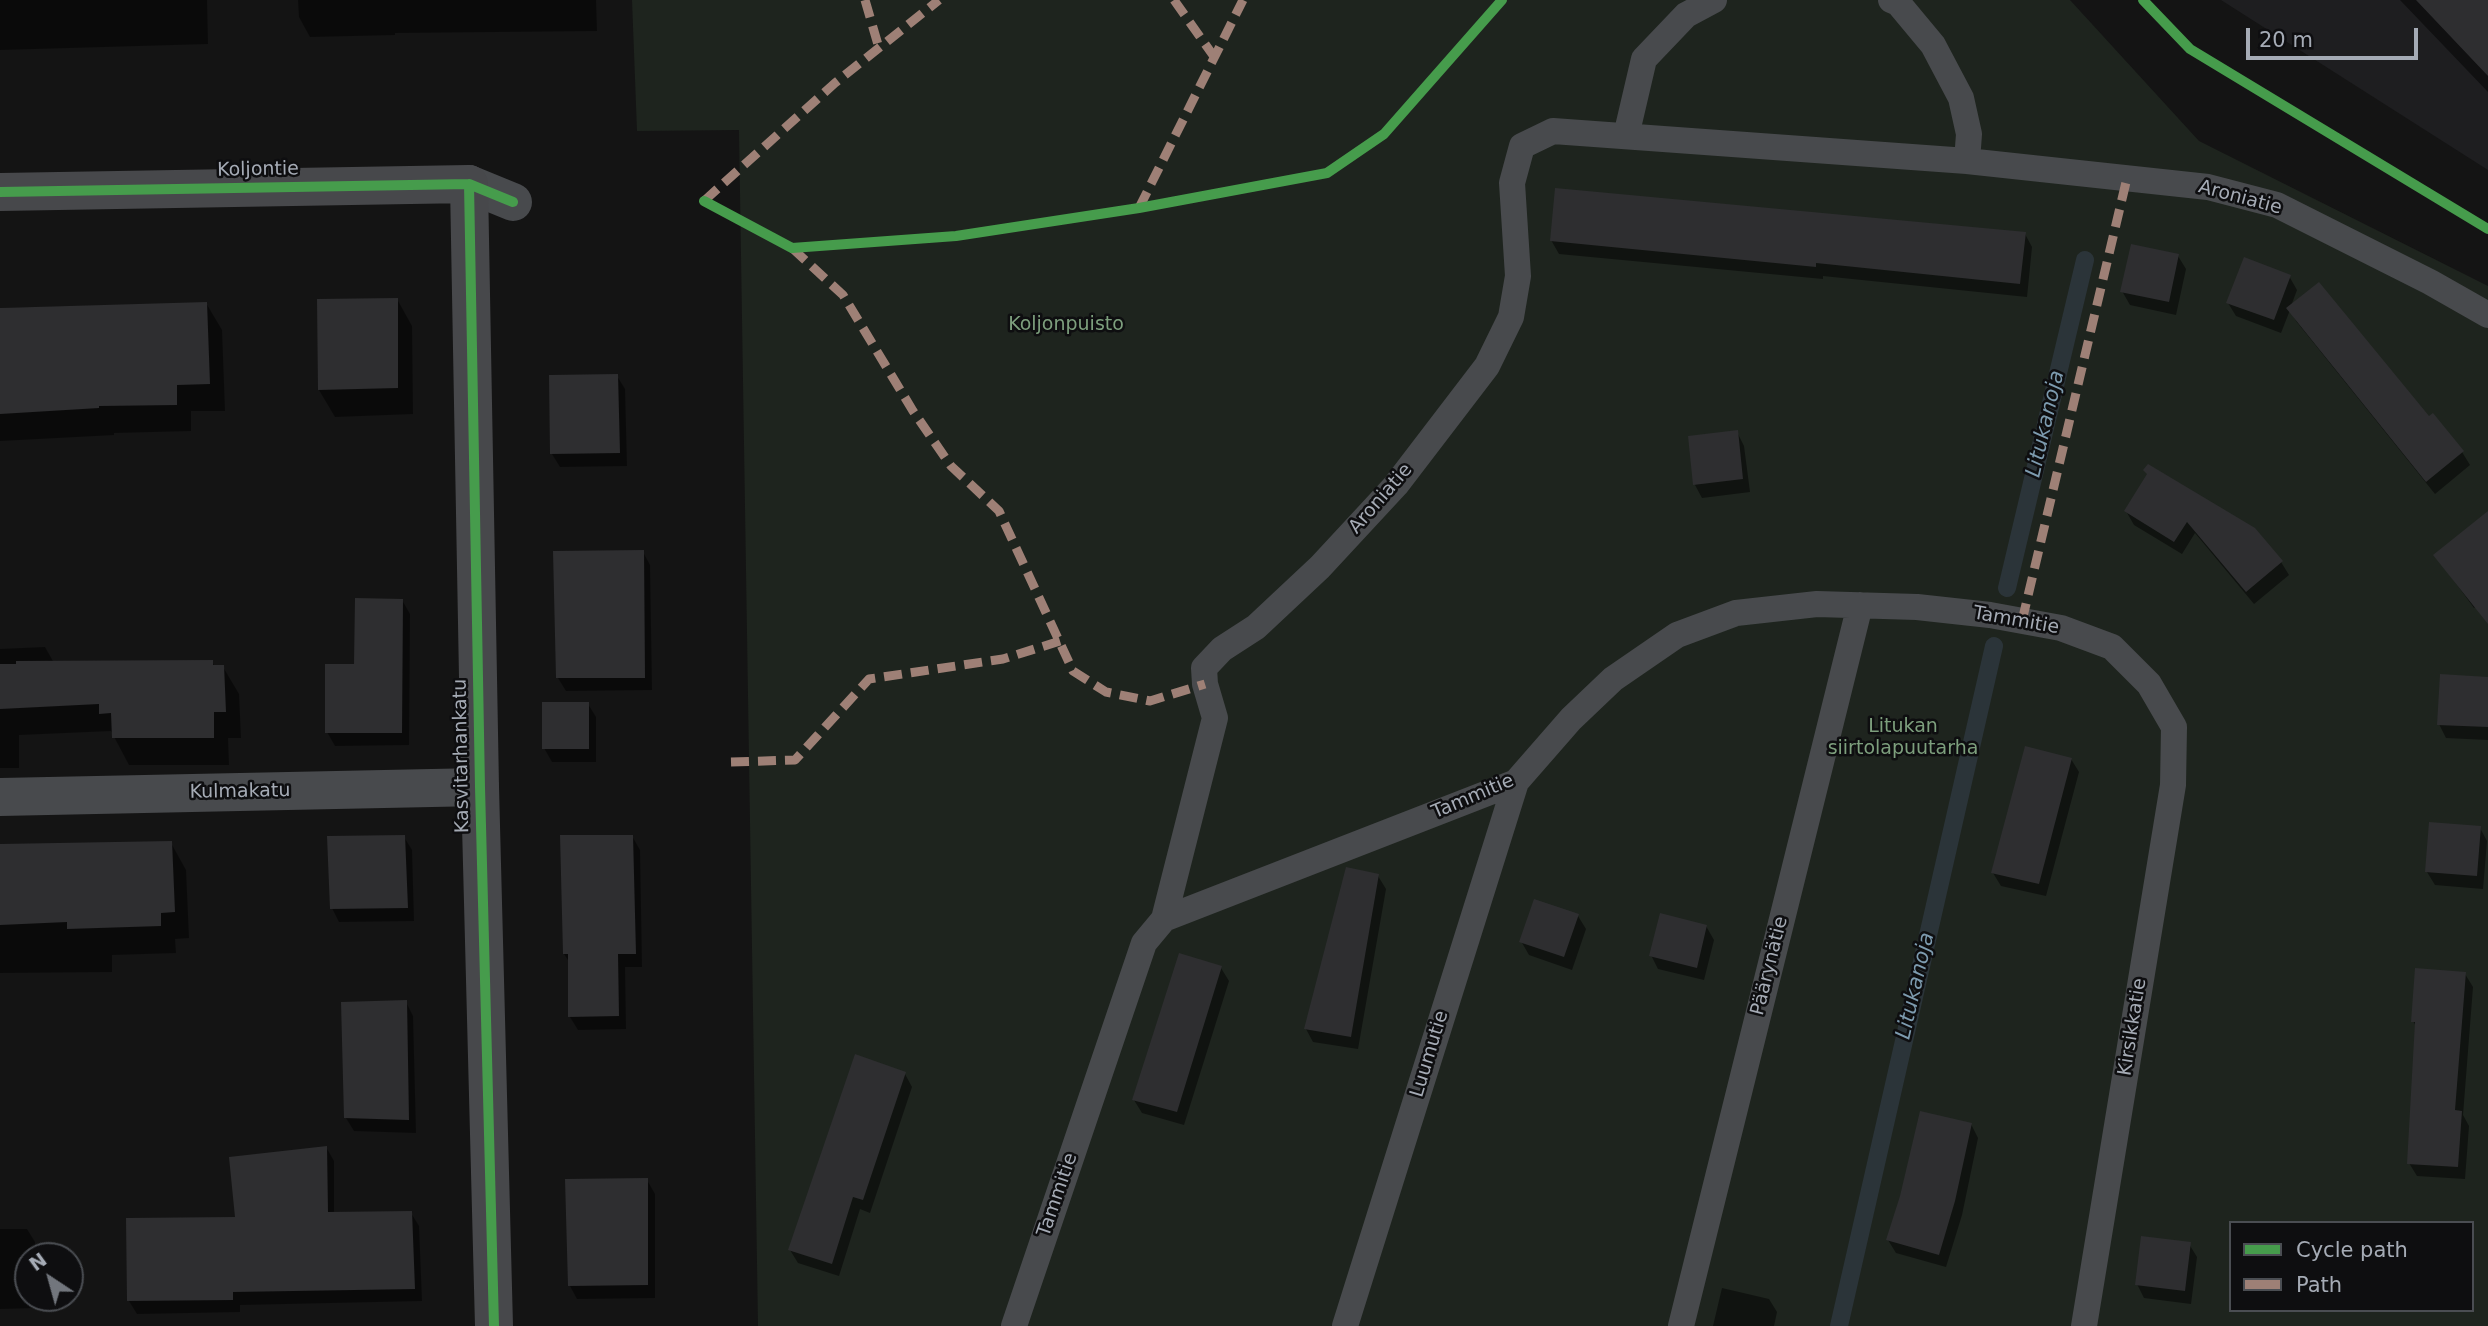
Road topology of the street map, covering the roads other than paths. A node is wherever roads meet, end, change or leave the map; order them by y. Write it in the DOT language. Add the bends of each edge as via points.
graph roads {
  1 [pos="1714,0"];
  2 [pos="1891,0"];
  3 [pos="1626,136"];
  4 [pos="1967,161"];
  5 [pos="469,184"];
  6 [pos="0,192"];
  7 [pos="513,202"];
  8 [pos="2488,315"];
  9 [pos="1860,605"];
  10 [pos="2174,727"];
  11 [pos="1516,782"];
  12 [pos="480,787"];
  13 [pos="0,797"];
  14 [pos="1164,919"];
  15 [pos="494,1326"];
  16 [pos="1014,1326"];
  17 [pos="1345,1326"];
  18 [pos="1681,1326"];
  19 [pos="2084,1326"];
  1 -- 3 [label="lane" via="1686,15 1644,59"];
  2 -- 4 [label="lane" via="1933,45 1961,99 1969,134"];
  3 -- 4 [label="lane, Aroniatie"];
  3 -- 14 [label="lane, Aroniatie" via="1553,131 1522,146 1512,183 1518,276 1511,317 1487,366 1396,485 1320,567 1205,668 1215,718"];
  4 -- 8 [label="lane, Aroniatie" via="2208,187 2277,205"];
  5 -- 6 [label="street, Koljontie"];
  5 -- 7 [label="street, Koljontie"];
  5 -- 12 [label="street, Kasvitarhankatu"];
  9 -- 10 [label="lane, Tammitie" via="1990,615 2061,628 2112,647 2149,684"];
  9 -- 11 [label="lane, Tammitie" via="1816,604 1736,613 1677,635 1613,678"];
  9 -- 18 [label="lane, Päärynätie"];
  10 -- 19 [label="lane, Kirsikkatie" via="2173,785"];
  11 -- 14 [label="lane, Tammitie"];
  11 -- 17 [label="lane, Luumutie"];
  12 -- 13 [label="street, Kulmakatu"];
  12 -- 15 [label="street, Kasvitarhankatu"];
  14 -- 16 [label="lane, Tammitie" via="1144,943"];
}
